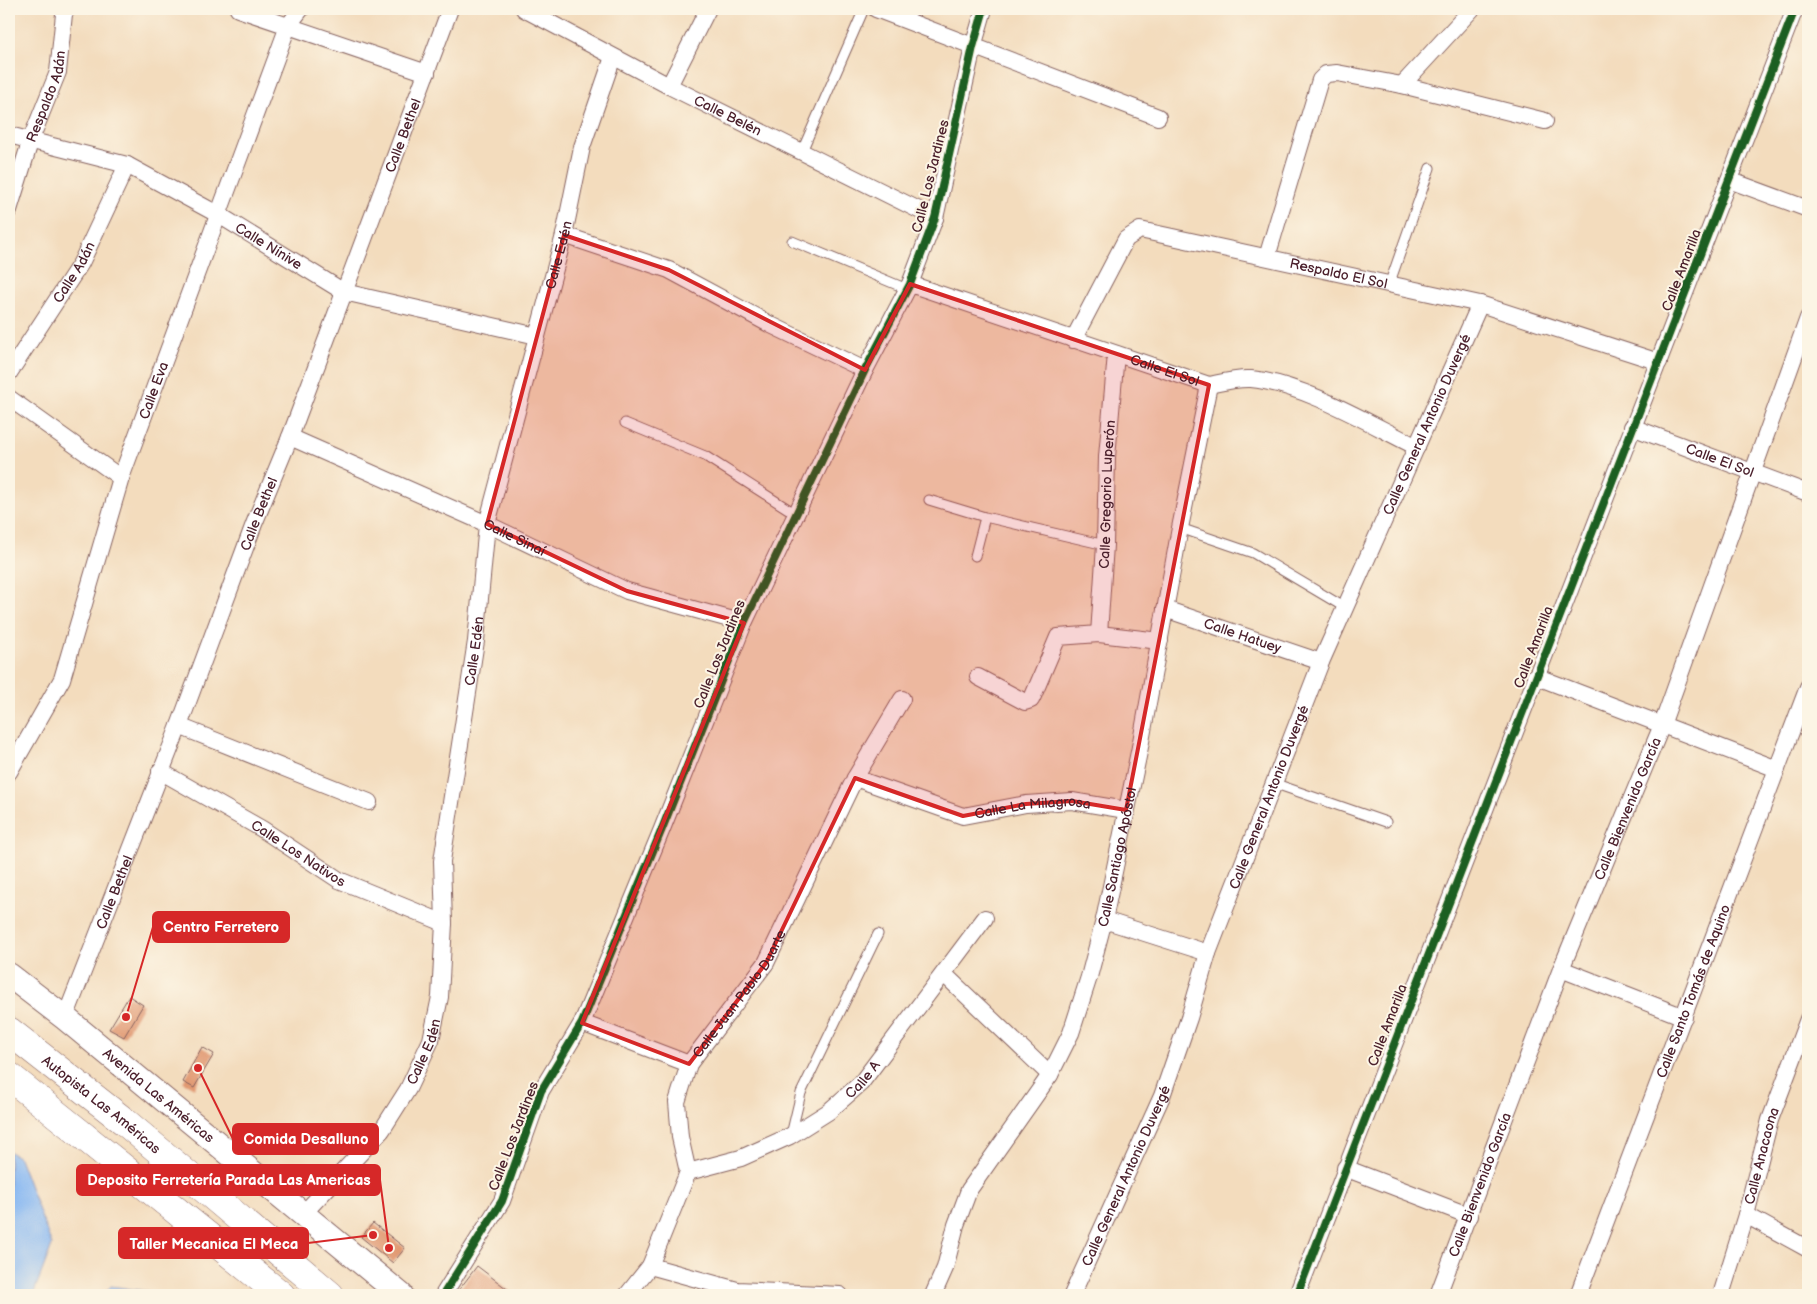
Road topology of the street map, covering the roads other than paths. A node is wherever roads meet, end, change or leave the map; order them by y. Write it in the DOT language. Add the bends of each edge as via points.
graph roads {
  1 [pos="67,9"];
  2 [pos="238,9"];
  3 [pos="301,9"];
  4 [pos="450,9"];
  5 [pos="524,9"];
  6 [pos="708,9"];
  7 [pos="864,9"];
  8 [pos="876,9"];
  9 [pos="984,9"];
  10 [pos="1472,9"];
  11 [pos="1795,9"];
  12 [pos="288,26"];
  13 [pos="973,47"];
  14 [pos="613,57"];
  15 [pos="427,73"];
  16 [pos="1402,85"];
  17 [pos="669,86"];
  18 [pos="1158,117"];
  19 [pos="1545,121"];
  20 [pos="9,135"];
  21 [pos="31,140"];
  22 [pos="802,151"];
  23 [pos="127,164"];
  24 [pos="1430,168"];
  25 [pos="1730,180"];
  26 [pos="1808,209"];
  27 [pos="9,210"];
  28 [pos="219,215"];
  29 [pos="935,218"];
  30 [pos="564,235"];
  31 [pos="792,240"];
  32 [pos="1267,257"];
  33 [pos="1389,285"];
  34 [pos="909,287"];
  35 [pos="344,292"];
  36 [pos="1480,304"];
  37 [pos="1808,318"];
  38 [pos="537,336"];
  39 [pos="1073,340"];
  40 [pos="1116,354"];
  41 [pos="1659,362"];
  42 [pos="865,370"];
  43 [pos="9,374"];
  44 [pos="1209,385"];
  45 [pos="9,398"];
  46 [pos="625,423"];
  47 [pos="1632,427"];
  48 [pos="290,437"];
  49 [pos="1417,447"];
  50 [pos="1754,472"];
  51 [pos="121,478"];
  52 [pos="1808,493"];
  53 [pos="929,500"];
  54 [pos="796,514"];
  55 [pos="985,518"];
  56 [pos="487,524"];
  57 [pos="1180,528"];
  58 [pos="1106,545"];
  59 [pos="975,556"];
  60 [pos="1344,607"];
  61 [pos="1165,608"];
  62 [pos="744,623"];
  63 [pos="1099,634"];
  64 [pos="1160,641"];
  65 [pos="1321,662"];
  66 [pos="1536,676"];
  67 [pos="978,677"];
  68 [pos="1808,688"];
  69 [pos="902,699"];
  70 [pos="1662,725"];
  71 [pos="179,726"];
  72 [pos="1777,769"];
  73 [pos="9,772"];
  74 [pos="160,772"];
  75 [pos="855,778"];
  76 [pos="1273,783"];
  77 [pos="369,802"];
  78 [pos="1126,810"];
  79 [pos="1386,822"];
  80 [pos="985,918"];
  81 [pos="1104,920"];
  82 [pos="444,923"];
  83 [pos="878,934"];
  84 [pos="1208,953"];
  85 [pos="1561,969"];
  86 [pos="944,974"];
  87 [pos="9,975"];
  88 [pos="1684,1017"];
  89 [pos="65,1018"];
  90 [pos="1808,1019"];
  91 [pos="582,1023"];
  92 [pos="9,1031"];
  93 [pos="689,1064"];
  94 [pos="1050,1075"];
  95 [pos="9,1076"];
  96 [pos="790,1136"];
  97 [pos="1345,1168"];
  98 [pos="688,1172"];
  99 [pos="302,1215"];
  100 [pos="1746,1215"];
  101 [pos="1470,1216"];
  102 [pos="1808,1249"];
  103 [pos="650,1266"];
  104 [pos="281,1295"];
  105 [pos="330,1295"];
  106 [pos="401,1295"];
  107 [pos="443,1295"];
  108 [pos="627,1295"];
  109 [pos="840,1295"];
  110 [pos="933,1295"];
  111 [pos="1072,1295"];
  112 [pos="1297,1295"];
  113 [pos="1438,1295"];
  114 [pos="1578,1295"];
  115 [pos="1721,1295"];
  1 -- 21 [label="street, Respaldo Adán" via="58,72"];
  2 -- 12 [label="street"];
  3 -- 12 [label="street, Calle Eva"];
  4 -- 15 [label="street, Calle Bethel"];
  5 -- 14 [label="street, Calle Belén"];
  6 -- 17 [label="street"];
  7 -- 22 [label="lane"];
  8 -- 13 [label="street"];
  9 -- 13 [label="street, Calle Los Jardines"];
  10 -- 16 [label="street"];
  11 -- 25 [label="street, Calle Amarilla"];
  12 -- 15 [label="street"];
  12 -- 28 [label="street, Calle Eva"];
  13 -- 18 [label="street"];
  13 -- 29 [label="street, Calle Los Jardines"];
  14 -- 17 [label="street, Calle Belén"];
  14 -- 30 [label="street, Calle Edén" via="582,147"];
  15 -- 35 [label="street, Calle Bethel"];
  16 -- 19 [label="street"];
  16 -- 32 [label="street" via="1337,73 1326,74 1320,80"];
  17 -- 22 [label="street, Calle Belén"];
  20 -- 21 [label="street, Calle Nínive"];
  21 -- 23 [label="street, Calle Nínive"];
  21 -- 27 [label="street, Respaldo Adán"];
  22 -- 29 [label="street, Calle Belén"];
  23 -- 28 [label="street, Calle Nínive"];
  23 -- 43 [label="street, Calle Adán" via="81,263"];
  24 -- 33 [label="lane"];
  25 -- 26 [label="street"];
  25 -- 41 [label="street, Calle Amarilla"];
  28 -- 35 [label="street, Calle Nínive"];
  28 -- 51 [label="street, Calle Eva"];
  29 -- 34 [label="street, Calle Los Jardines"];
  30 -- 38 [label="street, Calle Edén"];
  30 -- 42 [label="street" via="669,270"];
  31 -- 34 [label="lane"];
  32 -- 33 [label="street, Respaldo El Sol"];
  32 -- 39 [label="street, Respaldo El Sol" via="1140,230 1126,239"];
  33 -- 36 [label="street, Respaldo El Sol"];
  34 -- 39 [label="street, Calle El Sol"];
  34 -- 42 [label="street, Calle Los Jardines"];
  35 -- 38 [label="street, Calle Nínive"];
  35 -- 48 [label="street, Calle Bethel"];
  36 -- 41 [label="street, Respaldo El Sol"];
  36 -- 49 [label="street, Calle General Antonio Duvergé"];
  37 -- 50 [label="street, Calle Bienvenido García"];
  38 -- 56 [label="street, Calle Edén"];
  39 -- 40 [label="street, Calle El Sol"];
  40 -- 44 [label="street, Calle El Sol"];
  40 -- 58 [label="street, Calle Gregorio Luperón" via="1107,457"];
  41 -- 47 [label="street, Calle Amarilla"];
  42 -- 54 [label="street, Calle Los Jardines"];
  44 -- 49 [label="street, Calle El Sol" via="1250,379 1304,392"];
  44 -- 57 [label="street, Calle Santiago Apóstol"];
  45 -- 51 [label="street"];
  46 -- 54 [label="lane" via="705,456"];
  47 -- 50 [label="street, Calle El Sol"];
  47 -- 66 [label="street, Calle Amarilla"];
  48 -- 56 [label="street, Calle Sinaí"];
  48 -- 71 [label="street, Calle Bethel"];
  49 -- 60 [label="street, Calle General Antonio Duvergé"];
  50 -- 52 [label="street, Calle El Sol"];
  50 -- 70 [label="street, Calle Bienvenido García"];
  51 -- 73 [label="street, Calle Eva" via="62,680"];
  53 -- 55 [label="lane"];
  54 -- 62 [label="street, Calle Los Jardines"];
  55 -- 58 [label="lane"];
  55 -- 59 [label="lane"];
  56 -- 62 [label="street, Calle Sinaí" via="627,591"];
  56 -- 82 [label="street, Calle Edén" via="476,641 442,861"];
  57 -- 60 [label="lane" via="1253,553"];
  57 -- 61 [label="street, Calle Santiago Apóstol"];
  58 -- 63 [label="street, Calle Gregorio Luperón"];
  60 -- 65 [label="street, Calle General Antonio Duvergé"];
  61 -- 64 [label="street, Calle Santiago Apóstol"];
  61 -- 65 [label="street, Calle Hatuey"];
  62 -- 91 [label="street, Calle Los Jardines"];
  63 -- 64 [label="street"];
  63 -- 67 [label="street" via="1058,637 1031,700 1026,702"];
  64 -- 78 [label="street, Calle Santiago Apóstol"];
  65 -- 76 [label="street, Calle General Antonio Duvergé"];
  66 -- 70 [label="street"];
  66 -- 97 [label="street, Calle Amarilla"];
  68 -- 72 [label="street, Calle Santo Tomás de Aquino"];
  69 -- 75 [label="street, Calle Juan Pablo Duarte"];
  70 -- 72 [label="street"];
  70 -- 85 [label="street, Calle Bienvenido García"];
  71 -- 74 [label="street, Calle Bethel"];
  71 -- 77 [label="street"];
  72 -- 88 [label="street, Calle Santo Tomás de Aquino"];
  74 -- 82 [label="street, Calle Los Nativos" via="262,829 339,880"];
  74 -- 89 [label="street, Calle Bethel"];
  75 -- 78 [label="street, Calle La Milagrosa" via="963,816 1026,804 1072,800"];
  75 -- 93 [label="street, Calle Juan Pablo Duarte" via="766,963"];
  76 -- 79 [label="lane"];
  76 -- 84 [label="street, Calle General Antonio Duvergé"];
  78 -- 81 [label="street, Calle Santiago Apóstol"];
  80 -- 86 [label="street, Calle A"];
  81 -- 84 [label="street"];
  81 -- 94 [label="street, Calle Santiago Apóstol" via="1071,1034"];
  82 -- 99 [label="street, Calle Edén" via="440,997 431,1040 408,1089 382,1130"];
  83 -- 96 [label="lane" via="801,1093"];
  84 -- 111 [label="street, Calle General Antonio Duvergé" via="1162,1096"];
  85 -- 88 [label="street"];
  85 -- 101 [label="street, Calle Bienvenido García"];
  86 -- 94 [label="street"];
  86 -- 96 [label="street, Calle A" via="861,1083 828,1112"];
  87 -- 89 [label="main road, Avenida Las Américas"];
  88 -- 114 [label="street, Calle Santo Tomás de Aquino"];
  89 -- 99 [label="main road, Avenida Las Américas"];
  90 -- 100 [label="street, Calle Anacaona" via="1770,1120"];
  91 -- 93 [label="street"];
  91 -- 107 [label="street, Calle Los Jardines" via="541,1091 502,1201"];
  92 -- 105 [label="highway, Autopista Las Américas" via="125,1122"];
  93 -- 98 [label="street, Calle Juan Pablo Duarte" via="677,1102"];
  94 -- 110 [label="street, Calle Santiago Apóstol" via="969,1190 945,1268"];
  95 -- 104 [label="highway"];
  96 -- 98 [label="street, Calle A" via="741,1158"];
  97 -- 101 [label="street"];
  97 -- 112 [label="street, Calle Amarilla"];
  98 -- 103 [label="street"];
  99 -- 106 [label="main road, Avenida Las Américas"];
  100 -- 102 [label="street"];
  100 -- 115 [label="street, Calle Anacaona"];
  101 -- 113 [label="street, Calle Bienvenido García"];
  103 -- 108 [label="street"];
  103 -- 109 [label="street" via="737,1290"];
}
